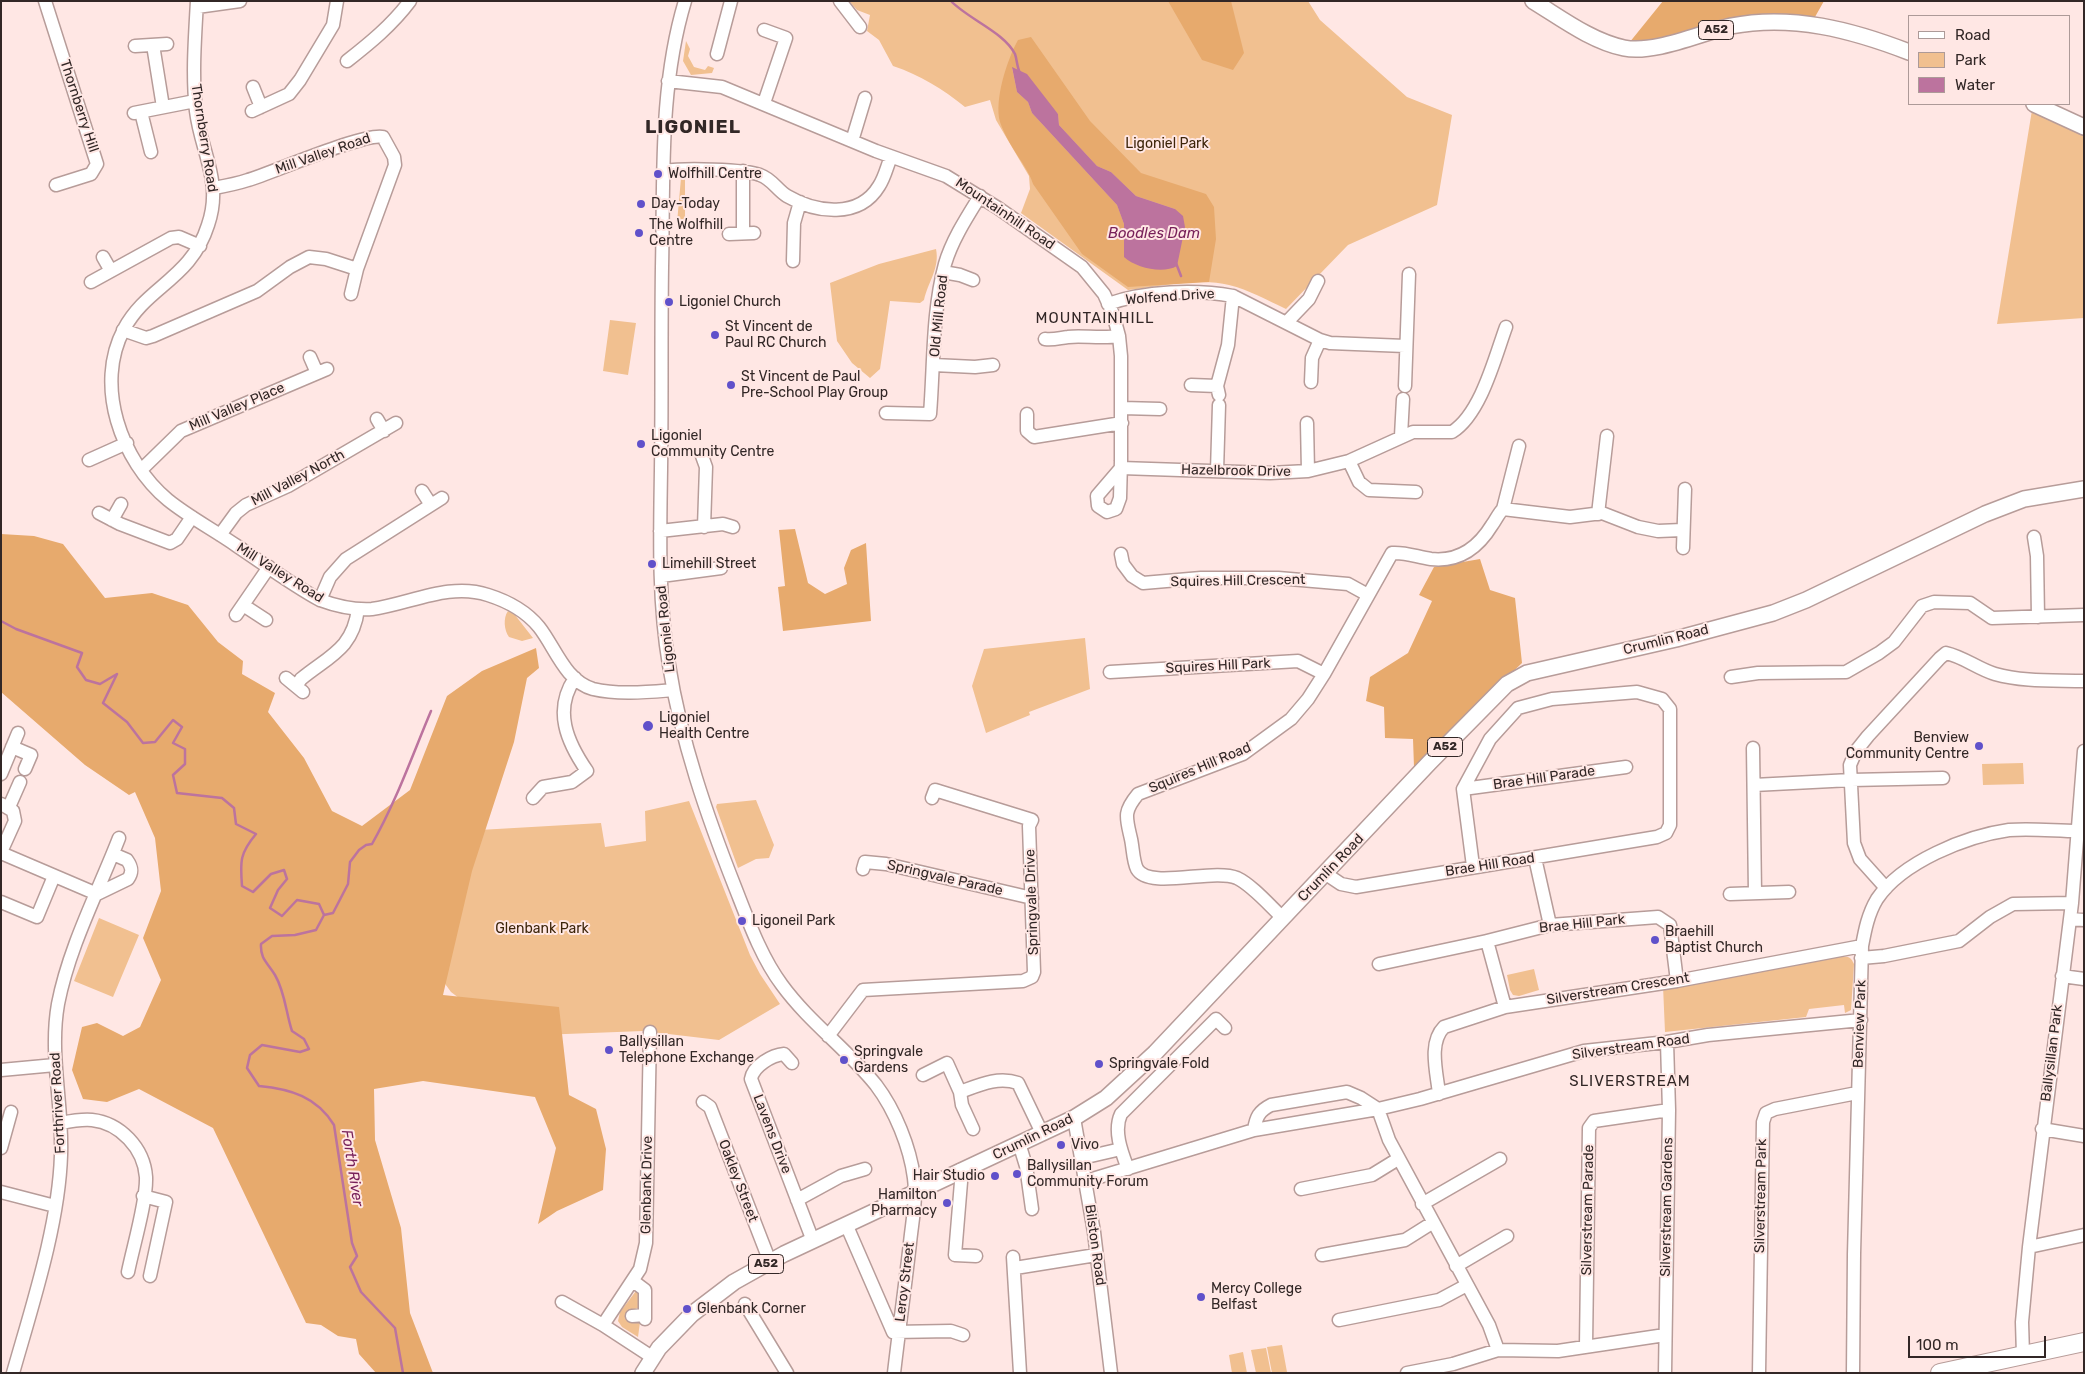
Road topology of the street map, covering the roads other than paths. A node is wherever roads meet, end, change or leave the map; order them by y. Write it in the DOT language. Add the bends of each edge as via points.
graph roads {
  1 [pos="45,1"];
  2 [pos="240,1"];
  3 [pos="337,1"];
  4 [pos="410,1"];
  5 [pos="685,1"];
  6 [pos="731,1"];
  7 [pos="840,1"];
  8 [pos="1533,1"];
  9 [pos="197,4"];
  10 [pos="860,28"];
  11 [pos="764,30"];
  12 [pos="167,44"];
  13 [pos="153,45"];
  14 [pos="135,46"];
  15 [pos="1908,52"];
  16 [pos="717,54"];
  17 [pos="347,61"];
  18 [pos="668,81"];
  19 [pos="253,87"];
  20 [pos="865,98"];
  21 [pos="196,101"];
  22 [pos="764,103"];
  23 [pos="2036,105"];
  24 [pos="163,107"];
  25 [pos="2084,127"];
  26 [pos="852,141"];
  27 [pos="151,152"];
  28 [pos="891,157"];
  29 [pos="665,171"];
  30 [pos="743,171"];
  31 [pos="56,185"];
  32 [pos="214,188"];
  33 [pos="980,196"];
  34 [pos="800,202"];
  35 [pos="729,234"];
  36 [pos="200,246"];
  37 [pos="103,256"];
  38 [pos="793,261"];
  39 [pos="184,268"];
  40 [pos="357,269"];
  41 [pos="111,271"];
  42 [pos="943,272"];
  43 [pos="1409,274"];
  44 [pos="973,280"];
  45 [pos="1318,281"];
  46 [pos="91,282"];
  47 [pos="351,294"];
  48 [pos="1233,296"];
  49 [pos="1108,304"];
  50 [pos="1288,322"];
  51 [pos="1506,327"];
  52 [pos="123,330"];
  53 [pos="1119,336"];
  54 [pos="1045,339"];
  55 [pos="1320,340"];
  56 [pos="1405,346"];
  57 [pos="310,357"];
  58 [pos="934,365"];
  59 [pos="993,365"];
  60 [pos="1311,382"];
  61 [pos="1191,385"];
  62 [pos="1405,386"];
  63 [pos="1218,395"];
  64 [pos="1402,399"];
  65 [pos="1122,408"];
  66 [pos="1160,409"];
  67 [pos="886,413"];
  68 [pos="1027,414"];
  69 [pos="377,419"];
  70 [pos="1122,423"];
  71 [pos="1307,423"];
  72 [pos="396,424"];
  73 [pos="384,431"];
  74 [pos="1401,436"];
  75 [pos="1607,436"];
  76 [pos="127,443"];
  77 [pos="1519,446"];
  78 [pos="702,456"];
  79 [pos="89,460"];
  80 [pos="1349,461"];
  81 [pos="1121,468"];
  82 [pos="141,470"];
  83 [pos="1217,471"];
  84 [pos="1308,471"];
  85 [pos="1685,489"];
  86 [pos="2084,489"];
  87 [pos="422,491"];
  88 [pos="1416,492"];
  89 [pos="442,498"];
  90 [pos="121,504"];
  91 [pos="431,505"];
  92 [pos="1503,509"];
  93 [pos="99,513"];
  94 [pos="1598,514"];
  95 [pos="192,517"];
  96 [pos="112,520"];
  97 [pos="704,526"];
  98 [pos="733,527"];
  99 [pos="1682,530"];
  100 [pos="660,531"];
  101 [pos="220,535"];
  102 [pos="2034,537"];
  103 [pos="1683,548"];
  104 [pos="1122,554"];
  105 [pos="269,567"];
  106 [pos="721,568"];
  107 [pos="661,576"];
  108 [pos="1368,595"];
  109 [pos="320,600"];
  110 [pos="358,609"];
  111 [pos="2084,615"];
  112 [pos="2038,617"];
  113 [pos="266,620"];
  114 [pos="1110,672"];
  115 [pos="1324,674"];
  116 [pos="1731,676"];
  117 [pos="575,678"];
  118 [pos="2084,681"];
  119 [pos="295,685"];
  120 [pos="673,690"];
  121 [pos="18,733"];
  122 [pos="12,747"];
  123 [pos="1753,748"];
  124 [pos="2084,751"];
  125 [pos="1626,767"];
  126 [pos="1,774"];
  127 [pos="1943,778"];
  128 [pos="1851,780"];
  129 [pos="1754,785"];
  130 [pos="1463,789"];
  131 [pos="533,798"];
  132 [pos="932,798"];
  133 [pos="5,806"];
  134 [pos="2078,831"];
  135 [pos="119,838"];
  136 [pos="1,852"];
  137 [pos="113,854"];
  138 [pos="1535,858"];
  139 [pos="1473,866"];
  140 [pos="864,870"];
  141 [pos="1326,874"];
  142 [pos="54,876"];
  143 [pos="1886,888"];
  144 [pos="1789,892"];
  145 [pos="1755,893"];
  146 [pos="97,894"];
  147 [pos="1730,894"];
  148 [pos="1032,898"];
  149 [pos="1,902"];
  150 [pos="2072,903"];
  151 [pos="1283,918"];
  152 [pos="2070,919"];
  153 [pos="2084,920"];
  154 [pos="1550,925"];
  155 [pos="1487,941"];
  156 [pos="1862,952"];
  157 [pos="1379,964"];
  158 [pos="2062,976"];
  159 [pos="2084,979"];
  160 [pos="1677,981"];
  161 [pos="1505,1007"];
  162 [pos="1861,1020"];
  163 [pos="1225,1028"];
  164 [pos="650,1032"];
  165 [pos="828,1036"];
  166 [pos="1667,1042"];
  167 [pos="792,1063"];
  168 [pos="55,1065"];
  169 [pos="1,1070"];
  170 [pos="923,1075"];
  171 [pos="960,1092"];
  172 [pos="1857,1093"];
  173 [pos="1439,1094"];
  174 [pos="703,1102"];
  175 [pos="1378,1109"];
  176 [pos="1669,1110"];
  177 [pos="11,1112"];
  178 [pos="1074,1118"];
  179 [pos="61,1123"];
  180 [pos="973,1129"];
  181 [pos="2042,1129"];
  182 [pos="1254,1130"];
  183 [pos="1042,1133"];
  184 [pos="2084,1136"];
  185 [pos="1019,1143"];
  186 [pos="1,1148"];
  187 [pos="1121,1150"];
  188 [pos="1082,1158"];
  189 [pos="1398,1158"];
  190 [pos="1500,1158"];
  191 [pos="866,1169"];
  192 [pos="1128,1169"];
  193 [pos="960,1170"];
  194 [pos="1086,1180"];
  195 [pos="1301,1189"];
  196 [pos="1,1192"];
  197 [pos="915,1192"];
  198 [pos="143,1196"];
  199 [pos="797,1200"];
  200 [pos="1422,1204"];
  201 [pos="55,1206"];
  202 [pos="1032,1209"];
  203 [pos="1432,1223"];
  204 [pos="846,1224"];
  205 [pos="2084,1235"];
  206 [pos="1507,1236"];
  207 [pos="812,1241"];
  208 [pos="2029,1247"];
  209 [pos="1096,1255"];
  210 [pos="1322,1255"];
  211 [pos="976,1256"];
  212 [pos="770,1262"];
  213 [pos="1456,1266"];
  214 [pos="128,1272"];
  215 [pos="150,1276"];
  216 [pos="632,1281"];
  217 [pos="1467,1285"];
  218 [pos="562,1302"];
  219 [pos="745,1304"];
  220 [pos="641,1317"];
  221 [pos="1339,1320"];
  222 [pos="603,1325"];
  223 [pos="899,1332"];
  224 [pos="962,1335"];
  225 [pos="1665,1335"];
  226 [pos="2084,1342"];
  227 [pos="1586,1346"];
  228 [pos="1498,1350"];
  229 [pos="2023,1355"];
  230 [pos="652,1357"];
  231 [pos="13,1373"];
  232 [pos="643,1373"];
  233 [pos="787,1373"];
  234 [pos="894,1373"];
  235 [pos="1020,1373"];
  236 [pos="1111,1373"];
  237 [pos="1407,1373"];
  238 [pos="1665,1373"];
  239 [pos="1759,1373"];
  240 [pos="1853,1373"];
  241 [pos="1940,1373"];
  1 -- 31 [label="street, Thornberry Hill" via="97,164 91,174"];
  2 -- 9 [label="street"];
  3 -- 19 [label="street" via="333,25 289,94 257,109"];
  4 -- 17 [label="street" via="375,39"];
  5 -- 18 [label="street, Ligoniel Road" via="671,51"];
  6 -- 16 [label="street" via="721,20"];
  7 -- 10 [label="street"];
  8 -- 15 [label="main road, A52" via="1584,32 1625,48 1659,45 1755,22 1791,22 1840,30"];
  9 -- 21 [label="street, Thornberry Road" via="193,47"];
  11 -- 22 [label="street" via="786,38"];
  12 -- 13 [label="street"];
  13 -- 14 [label="street"];
  13 -- 24 [label="street"];
  18 -- 22 [label="street, Mountainhill Road" via="711,84"];
  18 -- 29 [label="street, Ligoniel Road"];
  20 -- 26 [label="street"];
  21 -- 24 [label="street"];
  21 -- 32 [label="street, Thornberry Road"];
  22 -- 26 [label="street, Mountainhill Road"];
  23 -- 25 [label="main road"];
  24 -- 27 [label="street" via="137,112"];
  26 -- 28 [label="street, Mountainhill Road"];
  28 -- 33 [label="street, Mountainhill Road" via="946,176"];
  28 -- 34 [label="street" via="879,186 858,205 832,210"];
  29 -- 30 [label="street"];
  29 -- 100 [label="street, Ligoniel Road"];
  30 -- 34 [label="street" via="760,174 785,195"];
  30 -- 35 [label="street" via="749,233"];
  32 -- 36 [label="street, Thornberry Road" via="209,225"];
  32 -- 40 [label="street, Mill Valley Road" via="249,180 353,142 383,137 395,165"];
  33 -- 42 [label="street, Old Mill Road" via="953,244"];
  33 -- 49 [label="street, Mountainhill Road" via="1082,267 1099,286"];
  34 -- 38 [label="street" via="794,223"];
  36 -- 39 [label="street, Thornberry Road"];
  36 -- 41 [label="street" via="179,237 171,238"];
  37 -- 41 [label="street"];
  39 -- 52 [label="street, Mill Valley Road" via="141,305"];
  40 -- 47 [label="street, Mill Valley Road"];
  40 -- 52 [label="street" via="326,259 309,258 290,266 257,291 153,336 146,338"];
  41 -- 46 [label="street"];
  42 -- 44 [label="street"];
  42 -- 58 [label="street, Old Mill Road"];
  43 -- 56 [label="street"];
  45 -- 50 [label="street" via="1309,299"];
  48 -- 49 [label="street, Wolfend Drive" via="1206,292 1139,296"];
  48 -- 50 [label="street, Wolfend Drive"];
  48 -- 63 [label="street"];
  49 -- 53 [label="street, Mountainhill Road"];
  50 -- 55 [label="street, Wolfend Drive"];
  51 -- 74 [label="street, Hazelbrook Drive" via="1481,394 1458,428 1446,433 1413,432"];
  52 -- 76 [label="street, Mill Valley Road" via="115,348 111,373 116,421"];
  53 -- 54 [label="street"];
  53 -- 65 [label="street, Mountainhill Road"];
  55 -- 56 [label="street"];
  55 -- 60 [label="street" via="1312,358"];
  56 -- 62 [label="street"];
  57 -- 82 [label="street, Mill Valley Place" via="322,371 181,431"];
  58 -- 59 [label="street"];
  58 -- 67 [label="street, Old Mill Road" via="930,414"];
  61 -- 63 [label="street"];
  63 -- 83 [label="street"];
  64 -- 74 [label="street"];
  65 -- 66 [label="street"];
  65 -- 70 [label="street, Mountainhill Road"];
  68 -- 70 [label="street" via="1027,431 1034,437"];
  69 -- 73 [label="street"];
  70 -- 81 [label="street, Mountainhill Road"];
  71 -- 84 [label="street"];
  72 -- 73 [label="street, Mill Valley North"];
  73 -- 101 [label="street, Mill Valley North" via="246,506 236,513"];
  74 -- 80 [label="street, Hazelbrook Drive"];
  75 -- 94 [label="street"];
  76 -- 79 [label="street"];
  76 -- 82 [label="street, Mill Valley Road"];
  77 -- 92 [label="street"];
  78 -- 97 [label="street" via="706,467"];
  80 -- 84 [label="street, Hazelbrook Drive"];
  80 -- 88 [label="street" via="1358,482 1369,490"];
  81 -- 83 [label="street, Hazelbrook Drive"];
  82 -- 95 [label="street, Mill Valley Road" via="168,500"];
  83 -- 84 [label="street, Hazelbrook Drive"];
  85 -- 99 [label="street"];
  86 -- 141 [label="main road, Crumlin Road / A52" via="2024,499 1985,514 1806,600 1772,612 1676,639 1527,673 1501,691 1429,763"];
  87 -- 91 [label="street"];
  89 -- 91 [label="street"];
  90 -- 96 [label="street"];
  91 -- 109 [label="street" via="346,559 330,577"];
  92 -- 94 [label="street" via="1570,517"];
  92 -- 108 [label="street, Squires Hill Road" via="1480,540 1463,555 1434,559 1405,552 1392,553"];
  93 -- 96 [label="street"];
  94 -- 99 [label="street" via="1608,514 1638,527 1658,531"];
  95 -- 96 [label="street" via="177,539 170,543"];
  95 -- 101 [label="street, Mill Valley Road"];
  97 -- 98 [label="street" via="723,524"];
  97 -- 100 [label="street"];
  99 -- 103 [label="street"];
  100 -- 107 [label="street, Ligoniel Road"];
  101 -- 105 [label="street, Mill Valley Road"];
  102 -- 112 [label="street" via="2038,556"];
  104 -- 108 [label="street, Squires Hill Crescent" via="1122,564 1132,576 1144,583 1201,578 1278,578 1348,584"];
  105 -- 109 [label="street, Mill Valley Road"];
  105 -- 113 [label="street" via="239,610"];
  106 -- 107 [label="street"];
  107 -- 120 [label="street, Ligoniel Road"];
  108 -- 115 [label="street, Squires Hill Road"];
  109 -- 110 [label="street, Mill Valley Road"];
  110 -- 117 [label="street, Mill Valley Road" via="446,592 485,594 521,610 538,625"];
  110 -- 119 [label="street" via="356,622 345,645"];
  111 -- 112 [label="street"];
  112 -- 116 [label="street" via="1992,618 1970,603 1934,602 1922,606 1894,642 1846,672"];
  114 -- 115 [label="street, Squires Hill Park" via="1298,662"];
  115 -- 151 [label="street, Squires Hill Road" via="1291,719 1243,754 1138,794 1127,807 1126,820 1137,869 1145,876 1163,879 1211,874 1237,878"];
  117 -- 120 [label="street, Mill Valley Road" via="592,688 641,692"];
  117 -- 131 [label="street" via="562,705 575,754 587,771 572,782 543,787"];
  118 -- 128 [label="street" via="1998,675 1980,669 1958,655 1946,653 1861,744 1850,765"];
  120 -- 165 [label="street, Ligoniel Road" via="704,801 764,956 796,1004"];
  121 -- 122 [label="street"];
  122 -- 126 [label="street"];
  122 -- 133 [label="street" via="31,755"];
  123 -- 129 [label="street"];
  124 -- 134 [label="street, Ballysillan Park"];
  125 -- 130 [label="street, Brae Hill Parade"];
  127 -- 128 [label="street"];
  128 -- 129 [label="street"];
  128 -- 143 [label="street" via="1854,843 1860,860"];
  129 -- 145 [label="street"];
  130 -- 138 [label="street, Brae Hill Road" via="1490,740 1518,708 1552,699 1637,692 1662,699 1670,710 1670,825 1666,833"];
  130 -- 139 [label="street"];
  132 -- 148 [label="street, Springvale Drive" via="935,790 1032,820 1029,826"];
  133 -- 136 [label="street" via="13,812 15,821"];
  134 -- 143 [label="street, Benview Park" via="2010,830 1977,838 1926,858"];
  134 -- 150 [label="street, Ballysillan Park"];
  135 -- 137 [label="street, Forthriver Road"];
  136 -- 142 [label="street"];
  137 -- 146 [label="street, Forthriver Road"];
  137 -- 146 [label="street" via="127,860 131,875"];
  138 -- 139 [label="street, Brae Hill Road"];
  138 -- 154 [label="street"];
  139 -- 141 [label="street, Brae Hill Road" via="1356,887 1341,884"];
  140 -- 148 [label="street, Springvale Parade" via="865,862 886,864"];
  141 -- 151 [label="main road, Crumlin Road / A52"];
  142 -- 146 [label="street"];
  142 -- 149 [label="street" via="37,917"];
  143 -- 156 [label="street, Benview Park" via="1870,913"];
  144 -- 145 [label="street"];
  145 -- 147 [label="street"];
  146 -- 168 [label="street, Forthriver Road" via="69,960 60,994 54,1035"];
  148 -- 165 [label="street, Springvale Drive" via="1032,977 1023,981 863,990"];
  150 -- 152 [label="street, Ballysillan Park"];
  150 -- 156 [label="street, Silverstream Crescent" via="2013,904 1996,912 1959,941 1884,956"];
  151 -- 178 [label="main road, Crumlin Road / A52" via="1155,1053 1106,1098"];
  152 -- 153 [label="street"];
  152 -- 158 [label="street, Ballysillan Park"];
  154 -- 155 [label="street, Brae Hill Park"];
  154 -- 160 [label="street, Brae Hill Park" via="1658,917 1670,925"];
  155 -- 157 [label="street, Brae Hill Park"];
  155 -- 161 [label="street"];
  156 -- 160 [label="street, Silverstream Crescent"];
  156 -- 162 [label="street, Benview Park"];
  158 -- 159 [label="street"];
  158 -- 181 [label="street, Ballysillan Park"];
  160 -- 161 [label="street, Silverstream Crescent"];
  161 -- 173 [label="street, Silverstream Crescent" via="1444,1027 1438,1033 1434,1043"];
  162 -- 166 [label="street, Silverstream Road"];
  162 -- 172 [label="street, Benview Park"];
  163 -- 187 [label="street" via="1216,1019 1121,1114 1118,1124"];
  164 -- 216 [label="street, Glenbank Drive" via="646,1243 640,1269"];
  165 -- 197 [label="street, Ligoniel Road" via="864,1072 886,1102 904,1141"];
  166 -- 173 [label="street, Silverstream Road" via="1584,1051"];
  166 -- 176 [label="street, Silverstream Gardens"];
  167 -- 199 [label="street, Lavens Drive" via="784,1054 775,1055 745,1078"];
  168 -- 169 [label="street"];
  168 -- 179 [label="street, Forthriver Road"];
  170 -- 171 [label="street" via="946,1063"];
  171 -- 180 [label="street"];
  171 -- 183 [label="street" via="990,1081 1018,1083"];
  172 -- 239 [label="street, Silverstream Park" via="1766,1113 1763,1122"];
  172 -- 240 [label="street, Benview Park"];
  173 -- 175 [label="street, Silverstream Road"];
  174 -- 212 [label="street, Oakley Street" via="710,1107"];
  175 -- 182 [label="street, Silverstream Road"];
  175 -- 182 [label="street" via="1347,1092 1271,1105 1256,1117"];
  175 -- 189 [label="street"];
  176 -- 225 [label="street, Silverstream Gardens"];
  176 -- 227 [label="street, Silverstream Parade" via="1594,1121 1589,1128"];
  177 -- 186 [label="street"];
  178 -- 183 [label="main road, Crumlin Road / A52"];
  178 -- 188 [label="street, Bilston Road"];
  179 -- 198 [label="street" via="92,1120 127,1137 138,1150 144,1168"];
  179 -- 201 [label="street, Forthriver Road" via="60,1174"];
  181 -- 184 [label="street"];
  181 -- 208 [label="street, Ballysillan Park"];
  182 -- 192 [label="street, Silverstream Road"];
  183 -- 185 [label="main road, Crumlin Road / A52"];
  185 -- 193 [label="main road, Crumlin Road / A52"];
  185 -- 202 [label="street"];
  187 -- 188 [label="street"];
  187 -- 192 [label="street"];
  188 -- 194 [label="street, Bilston Road"];
  189 -- 195 [label="street" via="1372,1174"];
  189 -- 200 [label="street"];
  190 -- 200 [label="street"];
  191 -- 199 [label="street" via="841,1176"];
  192 -- 194 [label="street, Silverstream Road"];
  193 -- 197 [label="main road, Crumlin Road / A52"];
  193 -- 211 [label="street" via="955,1255"];
  194 -- 209 [label="street, Bilston Road"];
  196 -- 201 [label="street"];
  197 -- 204 [label="main road, Crumlin Road / A52"];
  197 -- 223 [label="street, Leroy Street"];
  198 -- 214 [label="street"];
  198 -- 215 [label="street" via="166,1202"];
  199 -- 207 [label="street, Lavens Drive"];
  200 -- 203 [label="street"];
  201 -- 231 [label="street, Forthriver Road"];
  203 -- 210 [label="street" via="1405,1240"];
  203 -- 213 [label="street"];
  204 -- 207 [label="main road, Crumlin Road / A52"];
  204 -- 223 [label="street" via="889,1328"];
  205 -- 208 [label="street"];
  206 -- 213 [label="street"];
  207 -- 212 [label="main road, Crumlin Road / A52"];
  208 -- 229 [label="street, Ballysillan Park" via="2022,1322"];
  209 -- 235 [label="street" via="1014,1262"];
  209 -- 236 [label="street, Bilston Road"];
  212 -- 230 [label="main road, Crumlin Road / A52" via="729,1285 700,1307"];
  213 -- 217 [label="street"];
  216 -- 220 [label="street" via="645,1290"];
  216 -- 222 [label="street, Glenbank Drive"];
  217 -- 221 [label="street" via="1439,1300"];
  217 -- 228 [label="street" via="1489,1325"];
  218 -- 222 [label="street"];
  219 -- 233 [label="street"];
  222 -- 230 [label="street"];
  223 -- 224 [label="street" via="951,1331"];
  223 -- 234 [label="street, Leroy Street"];
  225 -- 227 [label="street"];
  225 -- 238 [label="street, Silverstream Gardens"];
  226 -- 229 [label="highway"];
  227 -- 228 [label="street" via="1558,1351"];
  228 -- 237 [label="street" via="1453,1364"];
  229 -- 241 [label="highway"];
  230 -- 232 [label="main road, Crumlin Road / A52"];
}
